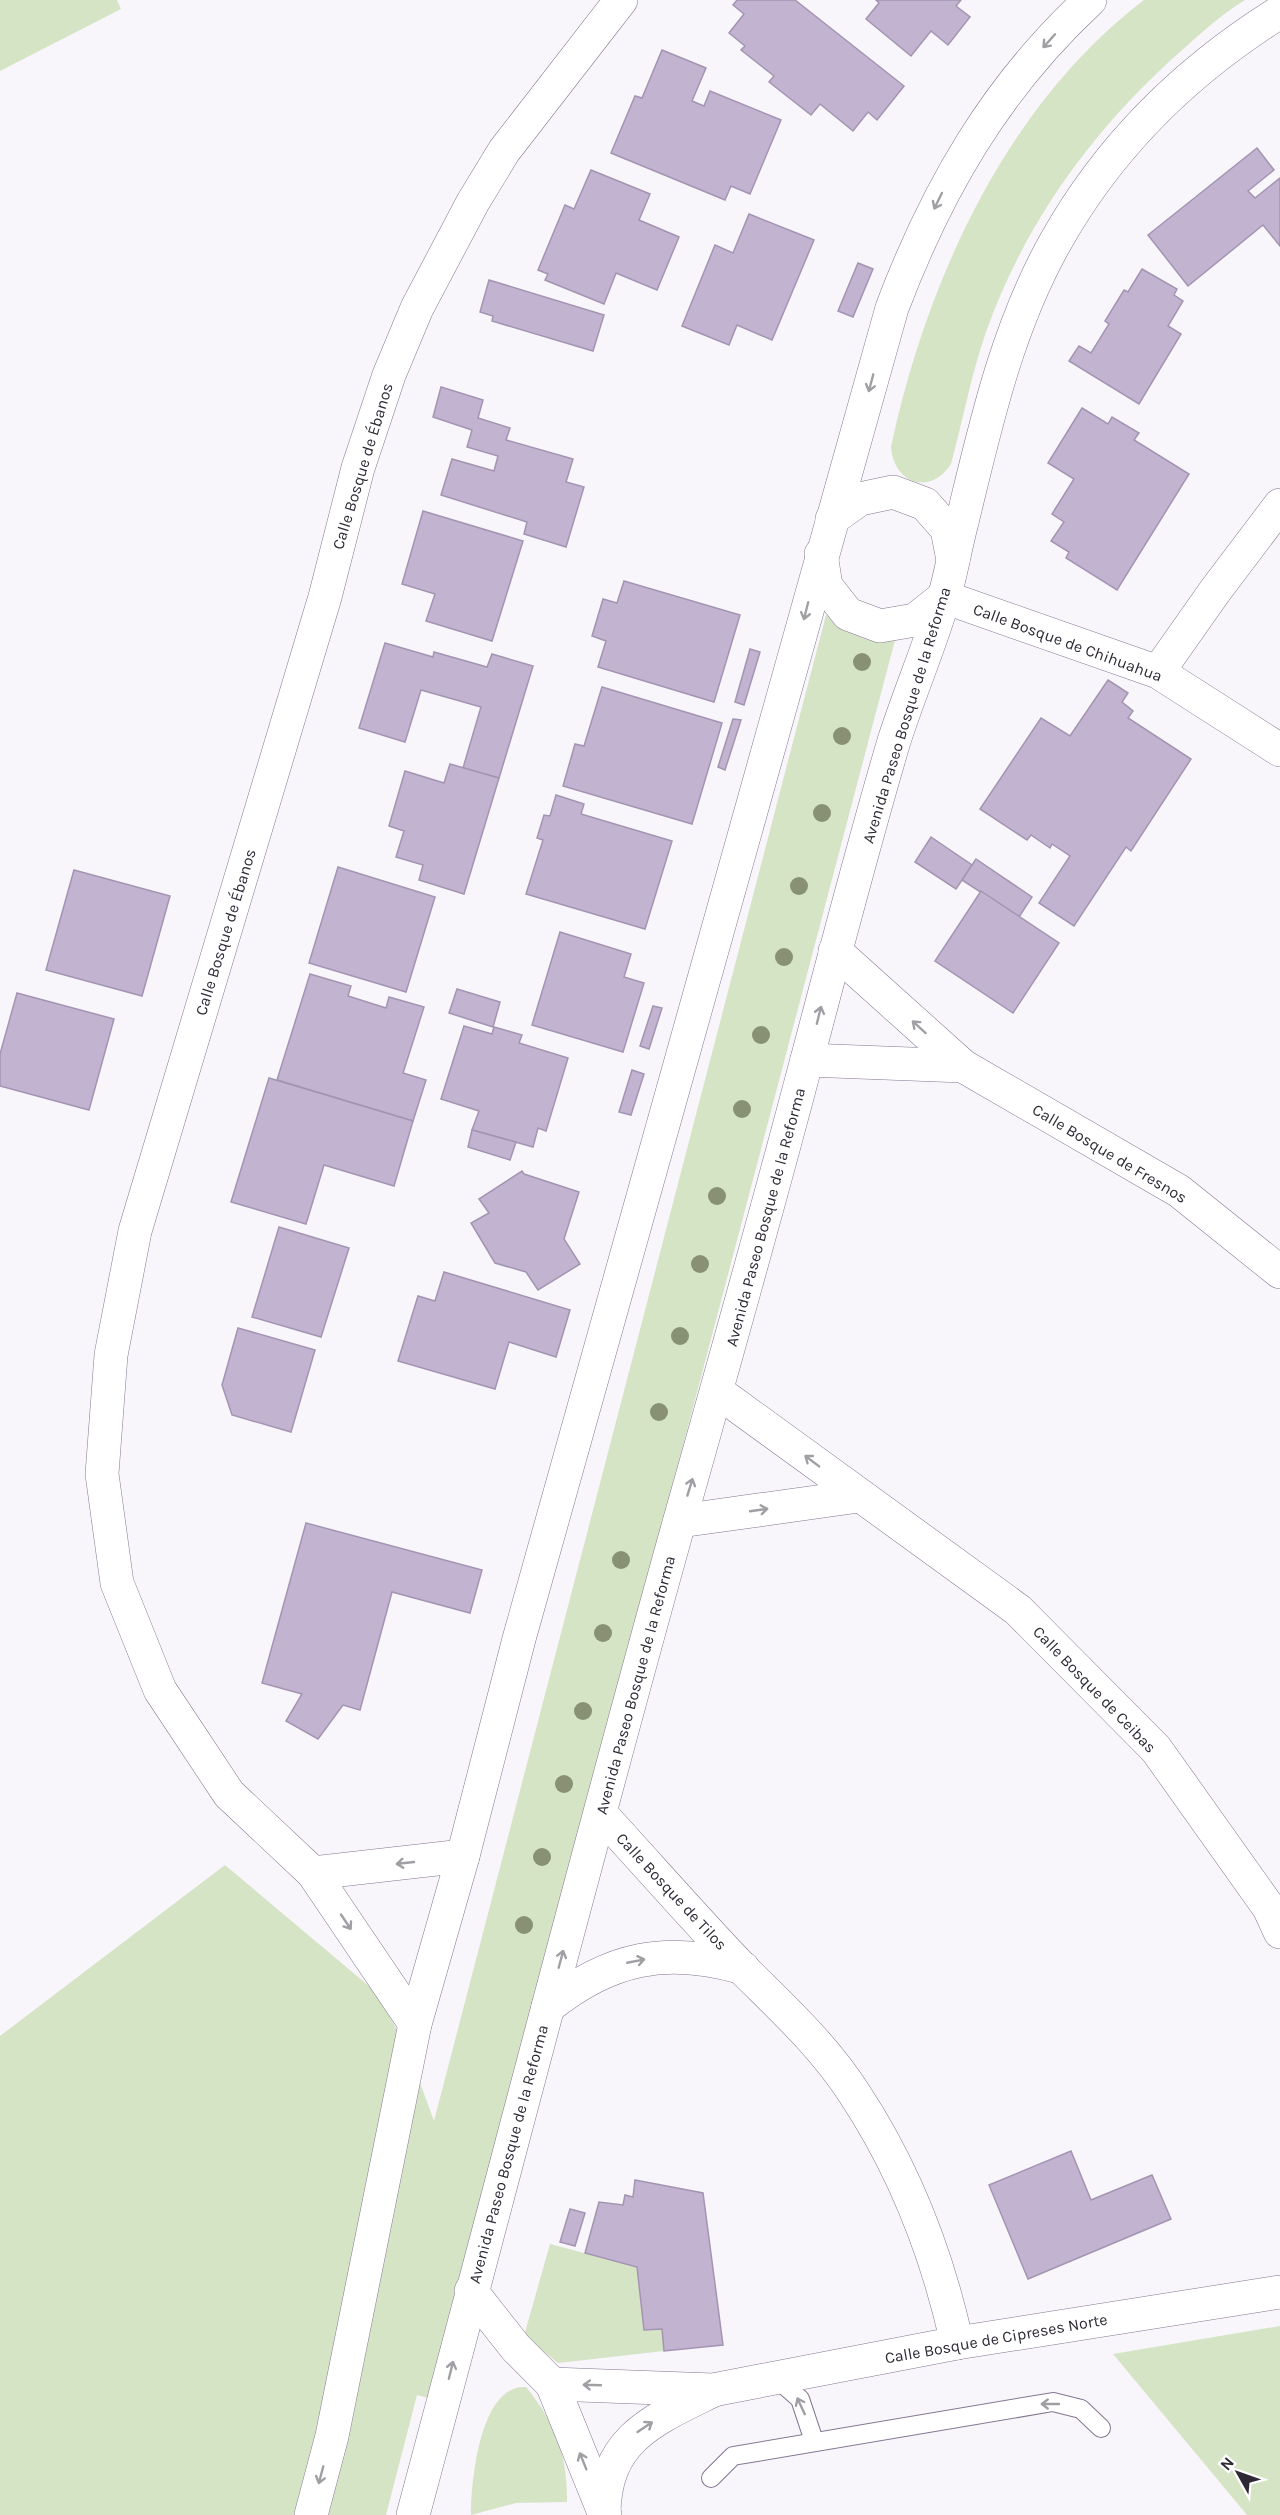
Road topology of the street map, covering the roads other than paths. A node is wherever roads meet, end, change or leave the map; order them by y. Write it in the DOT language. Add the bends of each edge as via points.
graph roads {
  1 [pos="621,0"];
  2 [pos="1090,0"];
  3 [pos="1280,12"];
  4 [pos="1280,505"];
  5 [pos="832,519"];
  6 [pos="821,552"];
  7 [pos="953,560"];
  8 [pos="944,597"];
  9 [pos="1158,672"];
  10 [pos="1280,750"];
  11 [pos="835,951"];
  12 [pos="807,1060"];
  13 [pos="963,1066"];
  14 [pos="1280,1272"];
  15 [pos="718,1392"];
  16 [pos="860,1496"];
  17 [pos="680,1521"];
  18 [pos="601,1814"];
  19 [pos="463,1856"];
  20 [pos="313,1873"];
  21 [pos="1280,1932"];
  22 [pos="743,1968"];
  23 [pos="548,2007"];
  24 [pos="415,2024"];
  25 [pos="471,2291"];
  26 [pos="1280,2292"];
  27 [pos="957,2343"];
  28 [pos="776,2378"];
  29 [pos="552,2384"];
  30 [pos="713,2390"];
  31 [pos="1101,2428"];
  32 [pos="814,2441"];
  33 [pos="711,2478"];
  34 [pos="604,2514"];
  35 [pos="311,2515"];
  36 [pos="413,2515"];
  1 -- 20 [label="street, Calle Bosque de Ébanos" via="488,176 439,263 389,375 358,468 325,597 135,1231 111,1355 102,1474 117,1583 160,1690 229,1794"];
  2 -- 5 [label="street, one-way" via="1023,71 982,125 946,183 916,244 892,308"];
  3 -- 7 [label="street, Avenida Paseo Bosque de la Reforma" via="1197,69 1156,108 1118,149 1054,243 1009,346"];
  4 -- 9 [label="street"];
  5 -- 6 [label="street"];
  5 -- 7 [label="street" via="860,499 893,492 925,504 947,529"];
  6 -- 8 [label="street" via="826,586 848,614 880,626 915,620"];
  6 -- 19 [label="street, one-way" via="786,692 519,1639"];
  7 -- 8 [label="street, Avenida Paseo Bosque de la Reforma"];
  8 -- 9 [label="street, Calle Bosque de Chihuahua"];
  8 -- 11 [label="street, Avenida Paseo Bosque de la Reforma" via="896,735"];
  9 -- 10 [label="street, Calle Bosque de Chihuahua"];
  12 -- 11 [label="street, Avenida Paseo Bosque de la Reforma, one-way"];
  13 -- 11 [label="street, Calle Bosque de Fresnos, one-way"];
  12 -- 13 [label="street, Calle Bosque de Fresnos"];
  12 -- 15 [label="street, Avenida Paseo Bosque de la Reforma"];
  13 -- 14 [label="street, Calle Bosque de Fresnos" via="1179,1191"];
  16 -- 15 [label="street, Calle Bosque de Ceibas, one-way"];
  17 -- 15 [label="street, Avenida Paseo Bosque de la Reforma, one-way"];
  17 -- 16 [label="street, one-way"];
  16 -- 21 [label="street, Calle Bosque de Ceibas" via="1018,1610 1156,1749 1269,1908"];
  17 -- 18 [label="street, Avenida Paseo Bosque de la Reforma"];
  18 -- 22 [label="street, Calle Bosque de Tilos"];
  23 -- 18 [label="street, Avenida Paseo Bosque de la Reforma, one-way"];
  19 -- 20 [label="street, one-way"];
  19 -- 24 [label="street"];
  20 -- 24 [label="street, Calle Bosque de Ébanos, one-way"];
  23 -- 22 [label="street, Calle Bosque de Tilos, one-way" via="571,1988 626,1963 685,1956"];
  22 -- 27 [label="street, Calle Bosque de Tilos" via="820,2047 882,2138 928,2237"];
  23 -- 25 [label="street, Avenida Paseo Bosque de la Reforma"];
  24 -- 35 [label="street, one-way" via="332,2436"];
  25 -- 29 [label="street" via="516,2348"];
  36 -- 25 [label="street, Avenida Paseo Bosque de la Reforma, one-way"];
  26 -- 27 [label="street, Calle Bosque de Cipreses Norte"];
  27 -- 28 [label="street, Calle Bosque de Cipreses Norte"];
  28 -- 30 [label="street, Calle Bosque de Cipreses Norte"];
  32 -- 28 [label="lane, one-way" via="800,2399"];
  30 -- 29 [label="street, Calle Bosque de Cipreses Norte, one-way"];
  34 -- 29 [label="street, one-way"];
  34 -- 30 [label="street, Calle Bosque de Cipreses Norte, one-way" via="609,2472 632,2437 644,2426"];
  31 -- 32 [label="lane, one-way" via="1081,2409 1053,2402"];
  32 -- 33 [label="lane" via="733,2456"];
}
